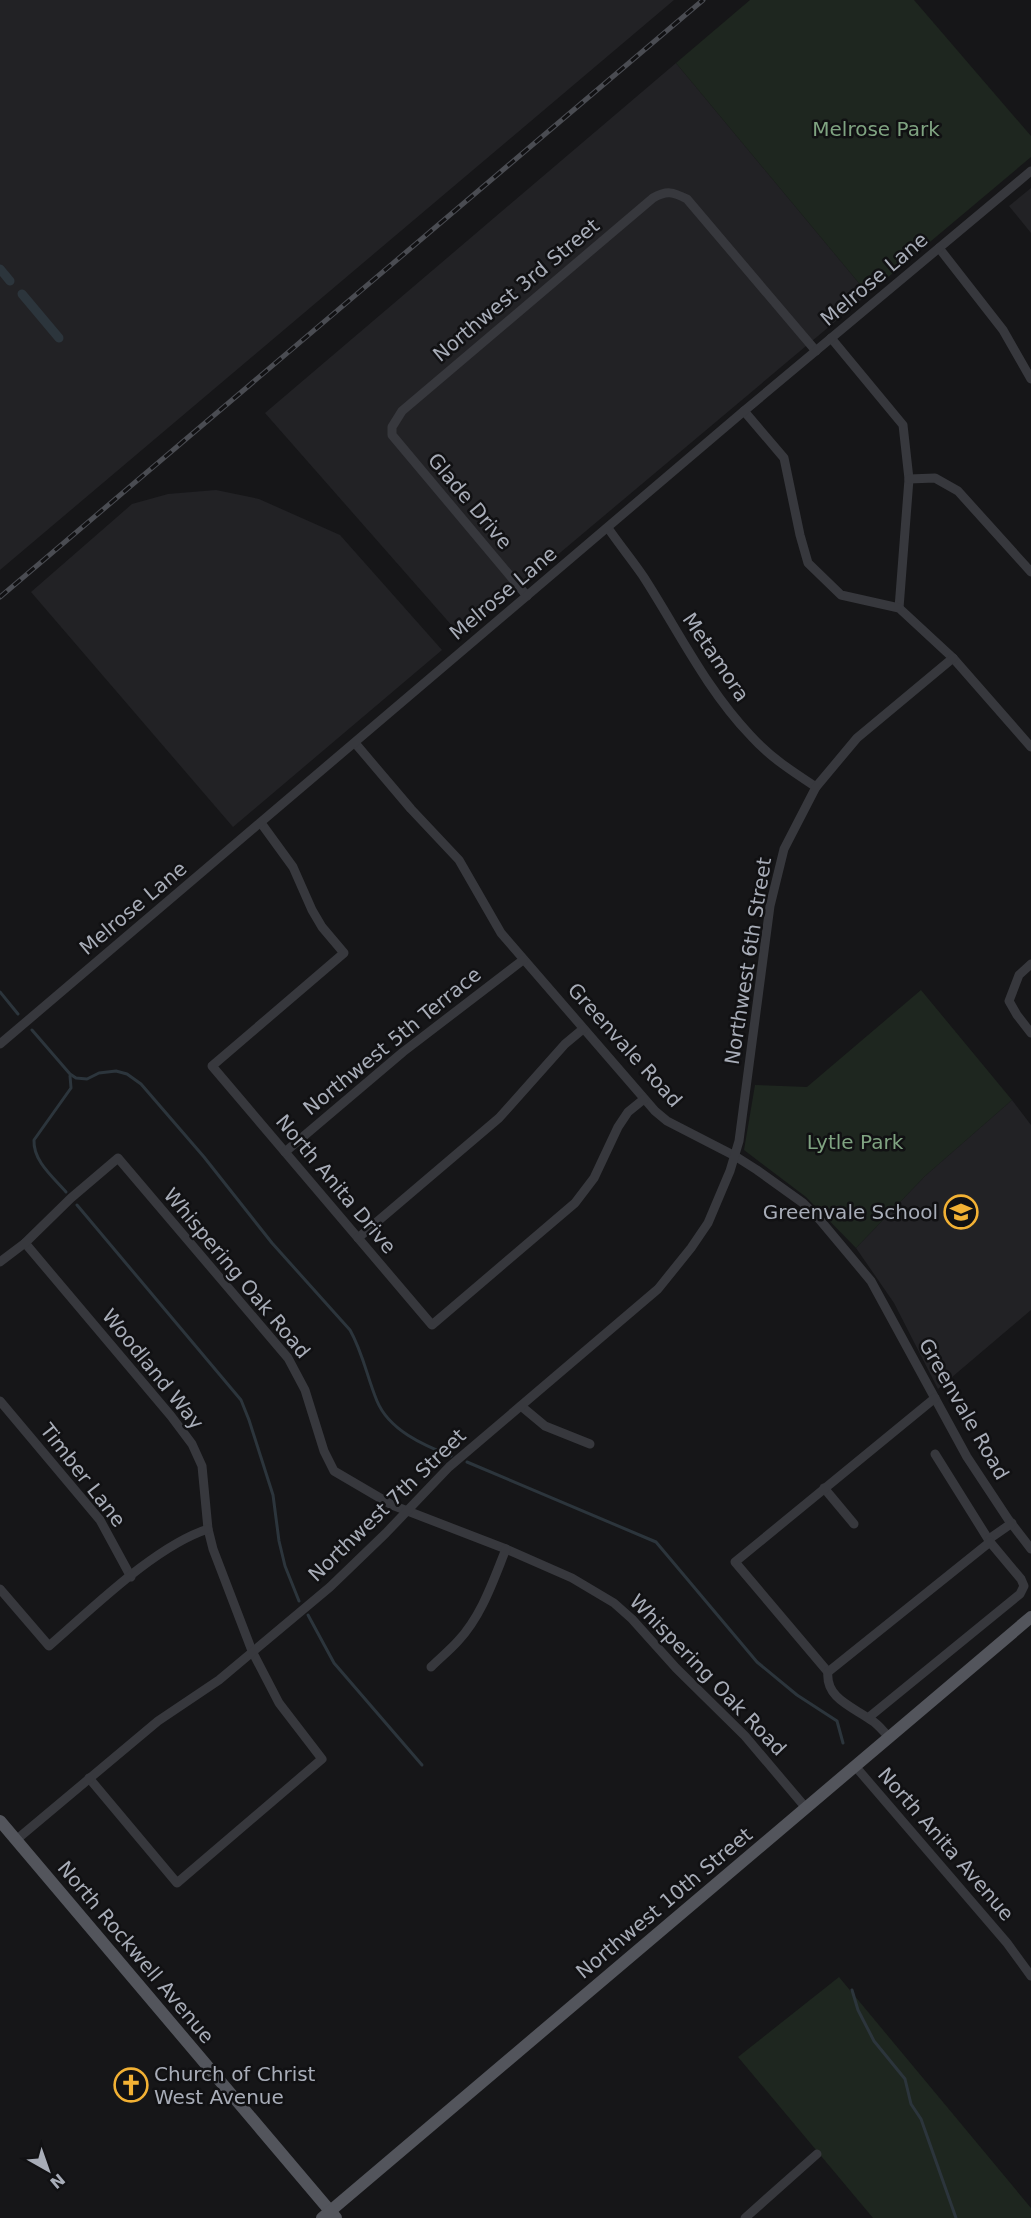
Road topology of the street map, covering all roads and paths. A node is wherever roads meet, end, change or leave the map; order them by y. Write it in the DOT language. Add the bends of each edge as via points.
graph roads {
  1 [pos="1031,171"];
  2 [pos="939,248"];
  3 [pos="831,338"];
  4 [pos="816,351"];
  5 [pos="1031,379"];
  6 [pos="744,411"];
  7 [pos="392,427"];
  8 [pos="909,479"];
  9 [pos="608,528"];
  10 [pos="1031,572"];
  11 [pos="527,596"];
  12 [pos="899,608"];
  13 [pos="953,658"];
  14 [pos="355,743"];
  15 [pos="1031,747"];
  16 [pos="816,788"];
  17 [pos="261,823"];
  18 [pos="523,960"];
  19 [pos="1031,964"];
  20 [pos="583,1029"];
  21 [pos="1031,1033"];
  22 [pos="0,1044"];
  23 [pos="644,1099"];
  24 [pos="285,1152"];
  25 [pos="735,1156"];
  26 [pos="358,1238"];
  27 [pos="25,1243"];
  28 [pos="0,1262"];
  29 [pos="935,1398"];
  30 [pos="0,1401"];
  31 [pos="521,1406"];
  32 [pos="590,1444"];
  33 [pos="935,1454"];
  34 [pos="824,1488"];
  35 [pos="407,1509"];
  36 [pos="854,1524"];
  37 [pos="1012,1524"];
  38 [pos="208,1529"];
  39 [pos="989,1540"];
  40 [pos="1031,1549"];
  41 [pos="506,1550"];
  42 [pos="131,1576"];
  43 [pos="0,1589"];
  44 [pos="1031,1617"];
  45 [pos="252,1651"];
  46 [pos="431,1667"];
  47 [pos="828,1672"];
  48 [pos="868,1718"];
  49 [pos="889,1737"];
  50 [pos="855,1766"];
  51 [pos="89,1778"];
  52 [pos="806,1808"];
  53 [pos="0,1821"];
  54 [pos="16,1840"];
  55 [pos="1031,1976"];
  56 [pos="818,2154"];
  57 [pos="329,2216"];
  58 [pos="745,2218"];
  1 -- 2 [label="street, Melrose Lane"];
  2 -- 3 [label="street, Melrose Lane"];
  2 -- 5 [label="street" via="1003,330"];
  3 -- 4 [label="street, Melrose Lane"];
  3 -- 8 [label="street" via="903,425"];
  4 -- 6 [label="street, Melrose Lane"];
  4 -- 7 [label="street, Northwest 3rd Street" via="687,199 664,192 402,411"];
  6 -- 9 [label="street, Melrose Lane"];
  6 -- 12 [label="street" via="784,458 808,563 841,596"];
  7 -- 11 [label="street, Glade Drive" via="392,435 401,448"];
  8 -- 10 [label="street" via="935,478 958,491"];
  8 -- 12 [label="street"];
  9 -- 11 [label="street, Melrose Lane"];
  9 -- 16 [label="street, Metamora" via="643,576 720,700 751,737 784,767"];
  11 -- 14 [label="street, Melrose Lane"];
  12 -- 13 [label="street"];
  13 -- 15 [label="street"];
  13 -- 16 [label="street, Northwest 6th Street" via="857,738"];
  14 -- 17 [label="street, Melrose Lane"];
  14 -- 18 [label="street, Greenvale Road" via="459,860 496,926"];
  16 -- 25 [label="street, Northwest 6th Street" via="778,868"];
  17 -- 22 [label="street, Melrose Lane"];
  17 -- 24 [label="street, North Anita Drive" via="293,867 322,927 344,953 212,1066"];
  18 -- 20 [label="street, Greenvale Road"];
  18 -- 24 [label="street, Northwest 5th Terrace" via="403,1052"];
  19 -- 21 [label="street" via="1019,975 1009,1001"];
  20 -- 23 [label="street, Greenvale Road"];
  20 -- 26 [label="street" via="500,1118"];
  23 -- 25 [label="street, Greenvale Road" via="667,1121"];
  23 -- 26 [label="street, North Anita Drive" via="623,1119 594,1178 575,1203 432,1325"];
  24 -- 26 [label="street, North Anita Drive"];
  25 -- 29 [label="street, Greenvale Road" via="803,1203 871,1281"];
  25 -- 31 [label="street, Northwest 7th Street" via="708,1223 675,1270"];
  27 -- 28 [label="street"];
  27 -- 35 [label="street, Whispering Oak Road" via="118,1158 288,1358 305,1390 334,1471 392,1505"];
  27 -- 38 [label="street, Woodland Way" via="184,1432 202,1467"];
  29 -- 34 [label="street"];
  29 -- 37 [label="street, Greenvale Road"];
  30 -- 42 [label="street, Timber Lane" via="100,1520"];
  31 -- 32 [label="street" via="545,1426"];
  31 -- 35 [label="street, Northwest 7th Street" via="449,1467"];
  33 -- 39 [label="street"];
  34 -- 36 [label="street"];
  34 -- 47 [label="street" via="735,1562"];
  35 -- 41 [label="street, Whispering Oak Road"];
  35 -- 45 [label="street, Northwest 7th Street" via="363,1556"];
  37 -- 39 [label="street"];
  37 -- 40 [label="street, Greenvale Road"];
  38 -- 42 [label="street" via="188,1536"];
  38 -- 45 [label="street, Woodland Way"];
  39 -- 47 [label="street"];
  39 -- 48 [label="street" via="1021,1579 1024,1586 1020,1594"];
  41 -- 46 [label="street" via="474,1620"];
  41 -- 52 [label="street, Whispering Oak Road" via="593,1588 620,1608 745,1736"];
  42 -- 43 [label="street" via="48,1646"];
  44 -- 49 [label="main road, Northwest 10th Street"];
  45 -- 51 [label="street, Northwest 7th Street"];
  45 -- 51 [label="street, Woodland Way" via="279,1703 322,1759 177,1883"];
  47 -- 48 [label="street" via="830,1689"];
  48 -- 49 [label="street"];
  49 -- 50 [label="main road, Northwest 10th Street"];
  50 -- 52 [label="main road, Northwest 10th Street"];
  50 -- 55 [label="street, North Anita Avenue"];
  51 -- 54 [label="street, Northwest 7th Street"];
  52 -- 57 [label="main road, Northwest 10th Street"];
  53 -- 54 [label="main road, North Rockwell Avenue"];
  54 -- 57 [label="main road, North Rockwell Avenue"];
  56 -- 58 [label="street"];
}
